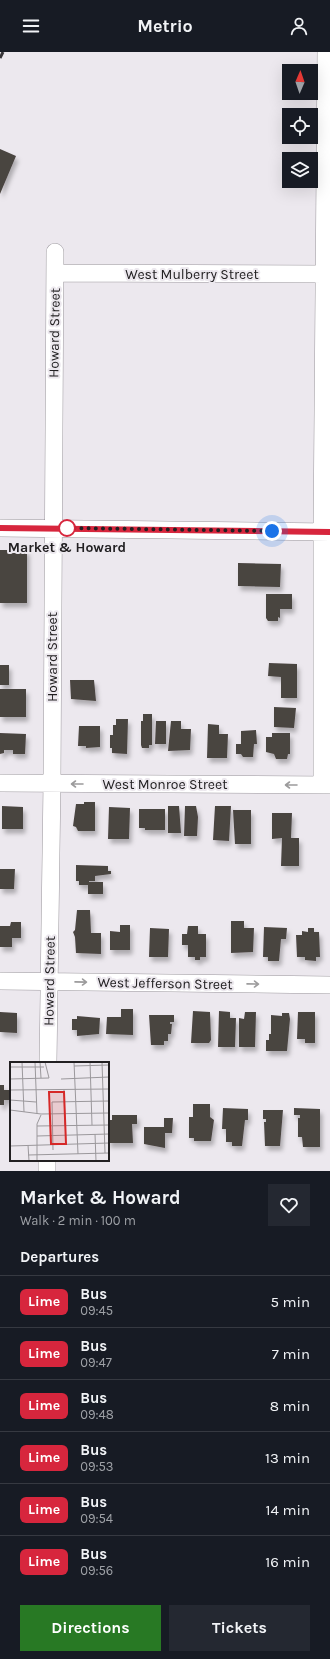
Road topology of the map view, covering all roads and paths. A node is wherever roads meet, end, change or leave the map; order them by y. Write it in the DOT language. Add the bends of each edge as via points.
graph roads {
  1 [pos="326,52"];
  2 [pos="54,252"];
  3 [pos="54,273"];
  4 [pos="327,274"];
  5 [pos="0,528"];
  6 [pos="53,528"];
  7 [pos="326,532"];
  8 [pos="0,783"];
  9 [pos="52,784"];
  10 [pos="326,785"];
  11 [pos="0,981"];
  12 [pos="49,982"];
  13 [pos="330,985"];
  14 [pos="48,1062"];
  1 -- 4 [label="street"];
  2 -- 3 [label="street, Howard Street"];
  3 -- 4 [label="street, West Mulberry Street"];
  3 -- 6 [label="street, Howard Street"];
  4 -- 7 [label="street"];
  5 -- 6 [label="street"];
  6 -- 7 [label="street"];
  6 -- 9 [label="street, Howard Street"];
  7 -- 10 [label="street"];
  8 -- 9 [label="street, West Monroe Street"];
  10 -- 9 [label="street, West Monroe Street, one-way"];
  9 -- 12 [label="street, Howard Street"];
  11 -- 12 [label="street, West Jefferson Street"];
  12 -- 13 [label="street, West Jefferson Street, one-way"];
  12 -- 14 [label="street, Howard Street"];
}
